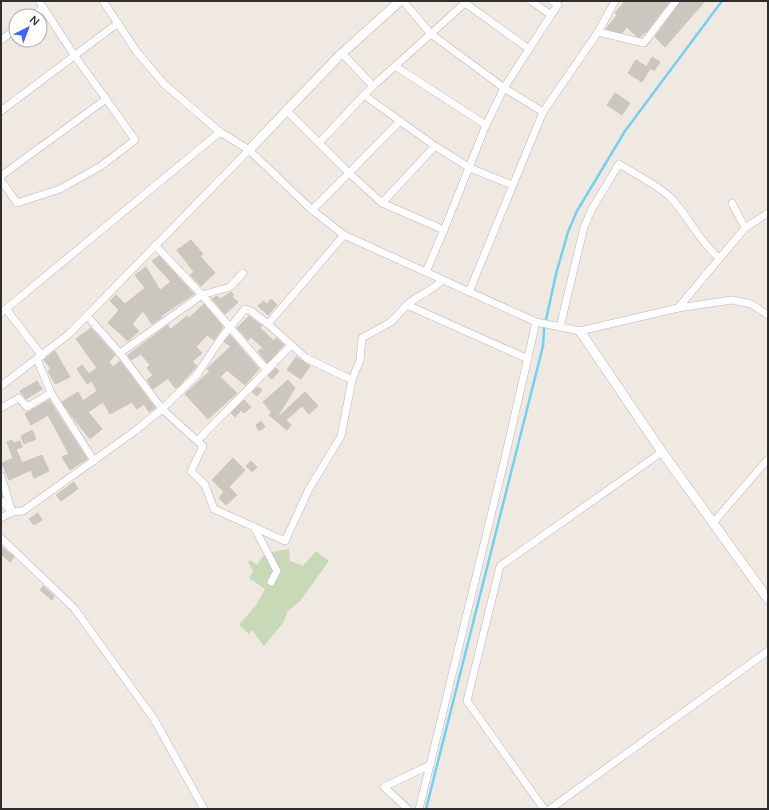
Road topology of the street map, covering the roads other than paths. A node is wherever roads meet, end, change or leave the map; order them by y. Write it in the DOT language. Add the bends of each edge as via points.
graph roads {
  1 [pos="39,1"];
  2 [pos="103,1"];
  3 [pos="401,1"];
  4 [pos="531,1"];
  5 [pos="615,1"];
  6 [pos="676,1"];
  7 [pos="466,2"];
  8 [pos="557,2"];
  9 [pos="43,8"];
  10 [pos="551,15"];
  11 [pos="48,16"];
  12 [pos="118,23"];
  13 [pos="598,32"];
  14 [pos="431,34"];
  15 [pos="529,49"];
  16 [pos="342,53"];
  17 [pos="74,55"];
  18 [pos="395,66"];
  19 [pos="373,86"];
  20 [pos="504,88"];
  21 [pos="364,95"];
  22 [pos="106,98"];
  23 [pos="1,111"];
  24 [pos="287,111"];
  25 [pos="543,112"];
  26 [pos="400,120"];
  27 [pos="486,125"];
  28 [pos="220,132"];
  29 [pos="319,143"];
  30 [pos="435,146"];
  31 [pos="249,150"];
  32 [pos="470,168"];
  33 [pos="349,173"];
  34 [pos="1,176"];
  35 [pos="1,180"];
  36 [pos="512,184"];
  37 [pos="382,203"];
  38 [pos="732,203"];
  39 [pos="312,210"];
  40 [pos="768,214"];
  41 [pos="745,228"];
  42 [pos="444,230"];
  43 [pos="344,235"];
  44 [pos="155,245"];
  45 [pos="719,258"];
  46 [pos="426,272"];
  47 [pos="243,273"];
  48 [pos="442,280"];
  49 [pos="470,292"];
  50 [pos="202,295"];
  51 [pos="407,305"];
  52 [pos="678,308"];
  53 [pos="3,311"];
  54 [pos="87,316"];
  55 [pos="768,316"];
  56 [pos="536,322"];
  57 [pos="268,324"];
  58 [pos="230,327"];
  59 [pos="560,327"];
  60 [pos="580,331"];
  61 [pos="291,345"];
  62 [pos="120,352"];
  63 [pos="40,358"];
  64 [pos="528,359"];
  65 [pos="267,370"];
  66 [pos="352,380"];
  67 [pos="1,386"];
  68 [pos="51,392"];
  69 [pos="1,408"];
  70 [pos="162,409"];
  71 [pos="198,440"];
  72 [pos="662,452"];
  73 [pos="768,460"];
  74 [pos="94,461"];
  75 [pos="1,476"];
  76 [pos="1,502"];
  77 [pos="12,512"];
  78 [pos="1,518"];
  79 [pos="713,523"];
  80 [pos="254,527"];
  81 [pos="1,538"];
  82 [pos="271,582"];
  83 [pos="768,599"];
  84 [pos="768,650"];
  85 [pos="430,765"];
  86 [pos="204,809"];
  87 [pos="408,809"];
  88 [pos="419,809"];
  89 [pos="544,809"];
  90 [pos="550,809"];
  1 -- 9 [label="street"];
  2 -- 12 [label="street"];
  3 -- 14 [label="street"];
  3 -- 16 [label="street"];
  4 -- 10 [label="street"];
  5 -- 13 [label="street"];
  6 -- 13 [label="street" via="644,43"];
  7 -- 14 [label="street"];
  7 -- 15 [label="street"];
  8 -- 10 [label="street"];
  10 -- 15 [label="street"];
  11 -- 17 [label="street"];
  12 -- 17 [label="street"];
  12 -- 28 [label="street" via="137,52 164,84"];
  13 -- 25 [label="street"];
  14 -- 18 [label="street"];
  14 -- 20 [label="street"];
  15 -- 20 [label="street"];
  16 -- 19 [label="street"];
  16 -- 24 [label="street"];
  17 -- 22 [label="street"];
  17 -- 23 [label="street"];
  18 -- 19 [label="street"];
  18 -- 27 [label="street"];
  19 -- 21 [label="street"];
  20 -- 25 [label="street"];
  20 -- 27 [label="street"];
  21 -- 26 [label="street"];
  21 -- 29 [label="street"];
  22 -- 34 [label="street"];
  22 -- 35 [label="street" via="135,140 100,166 60,189 17,203"];
  24 -- 29 [label="street"];
  24 -- 31 [label="street"];
  25 -- 36 [label="street"];
  26 -- 30 [label="street"];
  26 -- 33 [label="street"];
  27 -- 32 [label="street"];
  28 -- 31 [label="street"];
  28 -- 53 [label="street"];
  29 -- 33 [label="street"];
  30 -- 32 [label="street"];
  30 -- 37 [label="street"];
  31 -- 39 [label="street"];
  31 -- 44 [label="street"];
  32 -- 36 [label="street"];
  32 -- 42 [label="street"];
  33 -- 37 [label="street"];
  33 -- 39 [label="street"];
  36 -- 49 [label="street"];
  37 -- 42 [label="street"];
  38 -- 41 [label="street"];
  39 -- 43 [label="street"];
  40 -- 41 [label="street"];
  41 -- 45 [label="street"];
  42 -- 46 [label="street"];
  43 -- 46 [label="street"];
  43 -- 57 [label="street"];
  44 -- 50 [label="street"];
  44 -- 54 [label="street"];
  45 -- 52 [label="street"];
  45 -- 59 [label="street" via="707,248 670,197 619,164 584,227"];
  46 -- 48 [label="street"];
  47 -- 50 [label="street" via="230,287"];
  48 -- 49 [label="street"];
  48 -- 51 [label="street" via="430,291 416,296"];
  49 -- 56 [label="street"];
  50 -- 58 [label="street"];
  50 -- 62 [label="street"];
  51 -- 64 [label="street"];
  51 -- 66 [label="street" via="391,322 362,338 360,360"];
  52 -- 55 [label="street" via="732,300 751,304"];
  52 -- 60 [label="street"];
  53 -- 63 [label="street"];
  54 -- 62 [label="street"];
  54 -- 63 [label="street"];
  56 -- 59 [label="street"];
  56 -- 64 [label="street"];
  57 -- 58 [label="street" via="251,311 245,310"];
  57 -- 61 [label="street"];
  58 -- 65 [label="street"];
  58 -- 70 [label="street" via="196,376"];
  59 -- 60 [label="street"];
  60 -- 72 [label="street"];
  61 -- 65 [label="street"];
  61 -- 66 [label="street" via="306,358"];
  62 -- 70 [label="street"];
  63 -- 67 [label="street"];
  63 -- 68 [label="street"];
  64 -- 85 [label="street"];
  65 -- 71 [label="street"];
  66 -- 80 [label="street" via="341,436 309,489 285,541"];
  68 -- 69 [label="street" via="27,407 19,398"];
  68 -- 74 [label="street"];
  70 -- 71 [label="street"];
  70 -- 74 [label="street"];
  71 -- 80 [label="street" via="203,446 191,471 205,485 214,510"];
  72 -- 79 [label="street"];
  72 -- 89 [label="street" via="500,566 467,701"];
  73 -- 79 [label="street"];
  74 -- 77 [label="street" via="23,511"];
  75 -- 77 [label="street"];
  76 -- 77 [label="street"];
  77 -- 78 [label="street"];
  79 -- 83 [label="street"];
  80 -- 82 [label="street" via="277,571"];
  81 -- 86 [label="street" via="74,608 154,719"];
  84 -- 90 [label="street"];
  85 -- 87 [label="street" via="384,787"];
  85 -- 88 [label="street"];
}
